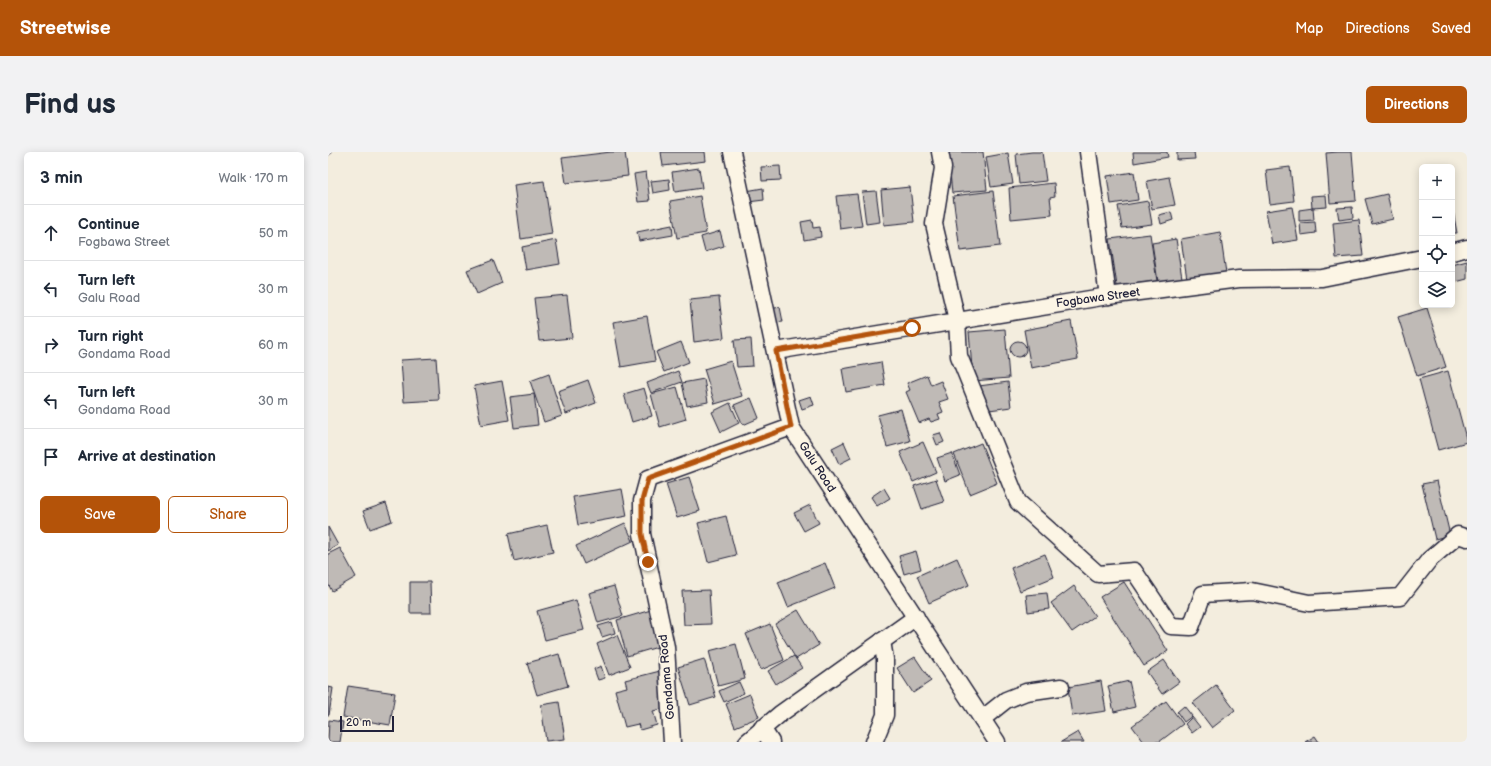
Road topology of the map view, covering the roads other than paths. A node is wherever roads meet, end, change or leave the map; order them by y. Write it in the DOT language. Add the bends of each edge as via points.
graph roads {
  1 [pos="732,152"];
  2 [pos="940,152"];
  3 [pos="1088,152"];
  4 [pos="1467,248"];
  5 [pos="1455,251"];
  6 [pos="1419,259"];
  7 [pos="1108,296"];
  8 [pos="957,320"];
  9 [pos="776,351"];
  10 [pos="791,427"];
  11 [pos="1467,538"];
  12 [pos="916,617"];
  13 [pos="882,641"];
  14 [pos="1061,688"];
  15 [pos="982,719"];
  16 [pos="762,728"];
  17 [pos="672,742"];
  18 [pos="747,742"];
  19 [pos="771,742"];
  20 [pos="874,742"];
  21 [pos="997,742"];
  1 -- 9 [label="street, Galu Road"];
  2 -- 8 [label="street" via="943,168 934,224"];
  3 -- 7 [label="street"];
  4 -- 5 [label="street"];
  6 -- 7 [label="street, Fogbawa Street" via="1322,278 1239,279"];
  7 -- 8 [label="street, Fogbawa Street"];
  8 -- 9 [label="street, Fogbawa Street"];
  8 -- 11 [label="street" via="959,356 1018,502 1098,574 1134,571 1172,626 1191,627 1203,594 1252,591 1310,603 1400,597 1429,560 1458,535"];
  9 -- 10 [label="street, Galu Road"];
  10 -- 12 [label="street, Galu Road"];
  10 -- 17 [label="street, Gondama Road" via="648,479 642,501 642,534 666,647"];
  12 -- 13 [label="street"];
  12 -- 15 [label="street, Galu Road"];
  13 -- 16 [label="street"];
  13 -- 20 [label="street" via="885,659 885,715"];
  14 -- 15 [label="street" via="1026,692 1006,700"];
  15 -- 21 [label="street, Galu Road"];
  16 -- 18 [label="street"];
  16 -- 19 [label="street"];
}
